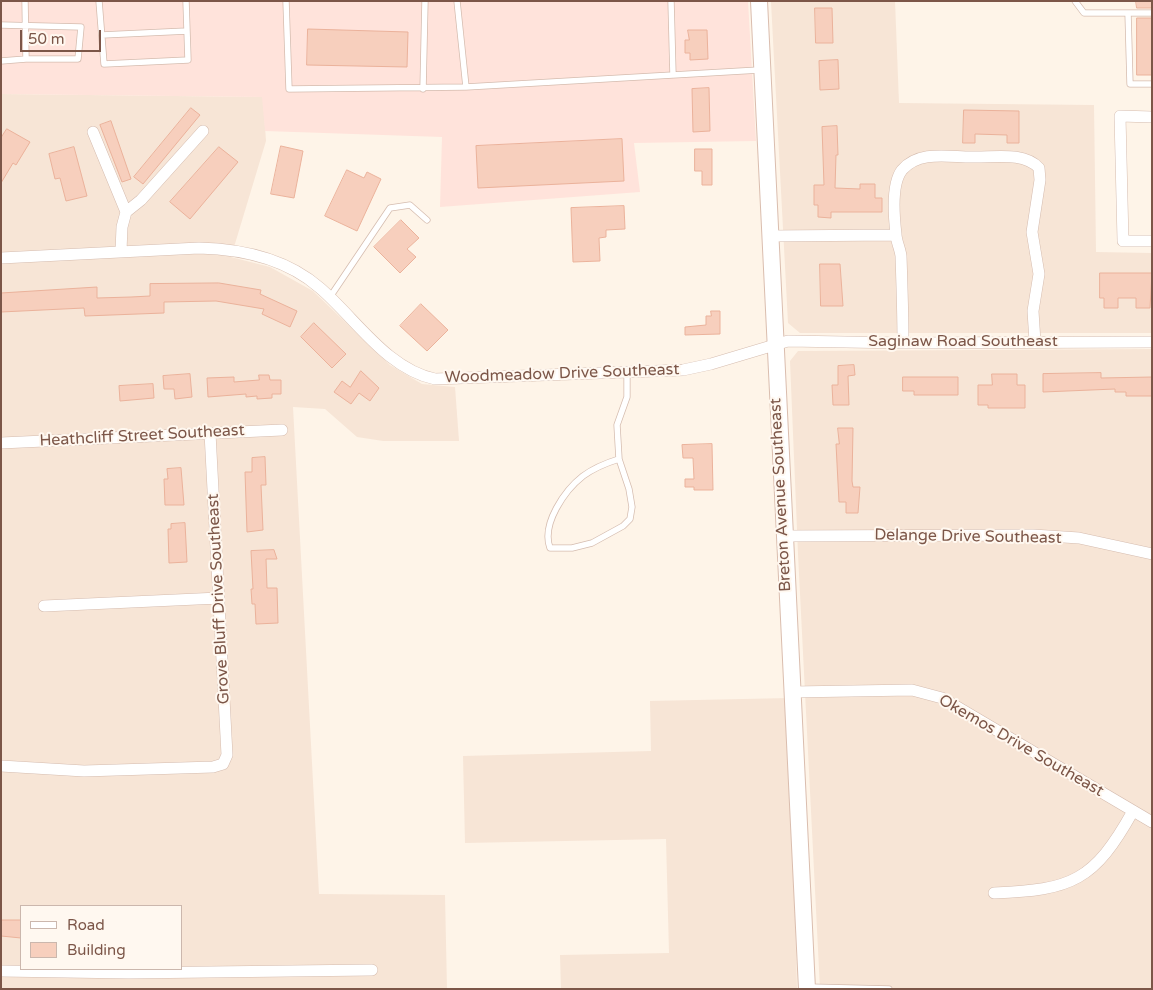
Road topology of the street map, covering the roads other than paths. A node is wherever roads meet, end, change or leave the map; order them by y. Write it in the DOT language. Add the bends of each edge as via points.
graph roads {
  1 [pos="25,1"];
  2 [pos="99,1"];
  3 [pos="186,1"];
  4 [pos="286,1"];
  5 [pos="425,1"];
  6 [pos="457,1"];
  7 [pos="671,1"];
  8 [pos="759,1"];
  9 [pos="1075,1"];
  10 [pos="1128,13"];
  11 [pos="1152,13"];
  12 [pos="1,25"];
  13 [pos="24,25"];
  14 [pos="187,31"];
  15 [pos="102,36"];
  16 [pos="26,59"];
  17 [pos="1,61"];
  18 [pos="762,70"];
  19 [pos="673,76"];
  20 [pos="1152,84"];
  21 [pos="466,87"];
  22 [pos="423,89"];
  23 [pos="1152,117"];
  24 [pos="202,131"];
  25 [pos="93,132"];
  26 [pos="126,212"];
  27 [pos="427,220"];
  28 [pos="896,235"];
  29 [pos="769,236"];
  30 [pos="1152,241"];
  31 [pos="121,251"];
  32 [pos="1,258"];
  33 [pos="330,297"];
  34 [pos="1034,342"];
  35 [pos="1152,342"];
  36 [pos="903,343"];
  37 [pos="774,345"];
  38 [pos="627,372"];
  39 [pos="282,430"];
  40 [pos="210,433"];
  41 [pos="1,443"];
  42 [pos="618,459"];
  43 [pos="783,536"];
  44 [pos="1152,554"];
  45 [pos="220,598"];
  46 [pos="44,606"];
  47 [pos="794,692"];
  48 [pos="1,766"];
  49 [pos="1133,811"];
  50 [pos="1152,822"];
  51 [pos="994,893"];
  52 [pos="372,970"];
  53 [pos="1,971"];
  54 [pos="807,988"];
  55 [pos="889,989"];
  1 -- 13 [label="lane"];
  2 -- 15 [label="lane"];
  3 -- 14 [label="lane"];
  4 -- 22 [label="lane" via="288,89"];
  5 -- 22 [label="lane"];
  6 -- 21 [label="lane"];
  7 -- 19 [label="lane"];
  8 -- 18 [label="main road, Breton Avenue Southeast"];
  9 -- 10 [label="lane" via="1084,13"];
  10 -- 11 [label="lane"];
  10 -- 20 [label="lane" via="1130,84"];
  12 -- 13 [label="lane"];
  13 -- 16 [label="lane"];
  13 -- 16 [label="lane" via="81,27 78,59"];
  14 -- 15 [label="lane"];
  14 -- 15 [label="lane" via="188,60 104,64"];
  16 -- 17 [label="lane"];
  18 -- 19 [label="lane"];
  18 -- 29 [label="main road, Breton Avenue Southeast"];
  19 -- 21 [label="lane"];
  21 -- 22 [label="lane"];
  23 -- 30 [label="street" via="1120,116 1123,241"];
  24 -- 26 [label="street"];
  25 -- 26 [label="street"];
  26 -- 31 [label="street"];
  27 -- 33 [label="lane" via="410,205 390,208"];
  28 -- 29 [label="street"];
  28 -- 34 [label="street" via="896,190 902,170 913,162 929,156 1023,158 1033,161 1040,168 1032,232 1039,274 1033,311"];
  28 -- 36 [label="street" via="900,252"];
  29 -- 37 [label="main road, Breton Avenue Southeast"];
  31 -- 32 [label="street, Woodmeadow Drive Southeast"];
  31 -- 33 [label="street, Woodmeadow Drive Southeast" via="230,248 296,271"];
  33 -- 38 [label="street, Woodmeadow Drive Southeast" via="396,361 421,376 459,379"];
  34 -- 35 [label="street, Saginaw Road Southeast"];
  34 -- 36 [label="street, Saginaw Road Southeast"];
  36 -- 37 [label="street, Saginaw Road Southeast" via="788,341"];
  37 -- 38 [label="street, Woodmeadow Drive Southeast" via="700,367"];
  37 -- 43 [label="main road, Breton Avenue Southeast"];
  38 -- 42 [label="lane" via="628,397 617,425"];
  39 -- 40 [label="street, Heathcliff Street Southeast"];
  40 -- 41 [label="street, Heathcliff Street Southeast"];
  40 -- 45 [label="street, Grove Bluff Drive Southeast"];
  42 -- 42 [label="lane" via="632,507 628,522 592,543 572,548 550,548 547,540 549,527 570,489 583,476"];
  43 -- 44 [label="street, Delange Drive Southeast" via="1033,535 1079,538"];
  43 -- 47 [label="main road, Breton Avenue Southeast"];
  45 -- 46 [label="street"];
  45 -- 48 [label="street, Grove Bluff Drive Southeast" via="226,755 223,764 214,767 84,771"];
  47 -- 49 [label="street, Okemos Drive Southeast" via="912,690 942,698"];
  47 -- 54 [label="main road, Breton Avenue Southeast"];
  49 -- 50 [label="street, Okemos Drive Southeast"];
  49 -- 51 [label="street" via="1116,841 1098,863 1070,882 1039,891"];
  52 -- 53 [label="street"];
  54 -- 55 [label="lane"];
}
